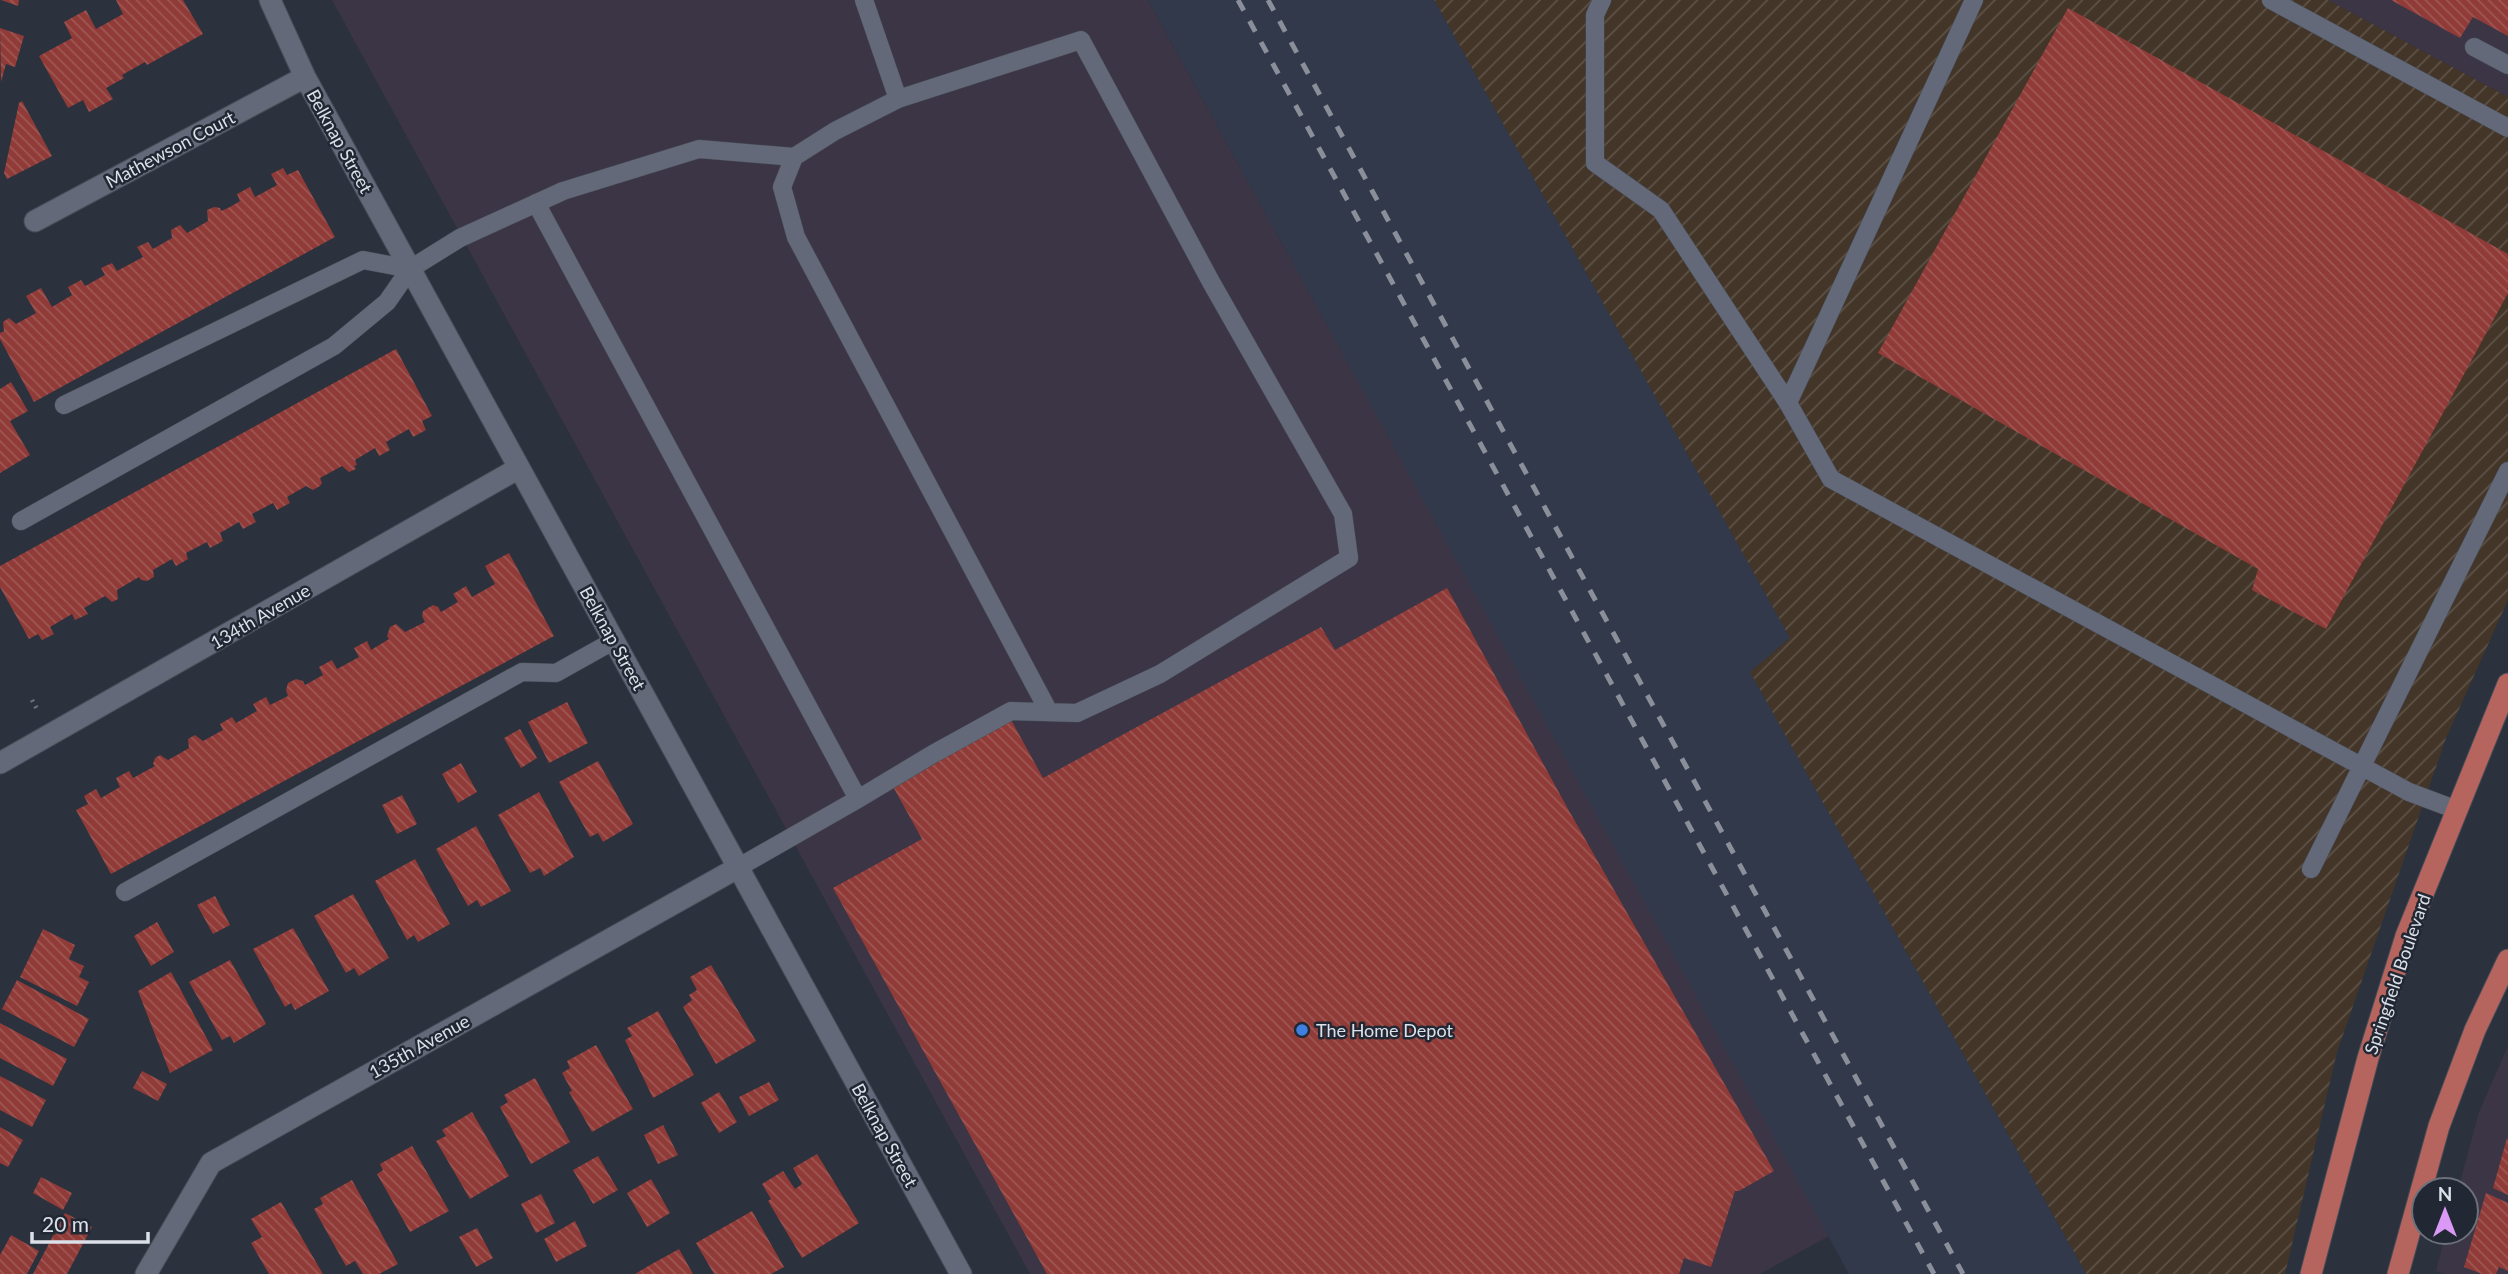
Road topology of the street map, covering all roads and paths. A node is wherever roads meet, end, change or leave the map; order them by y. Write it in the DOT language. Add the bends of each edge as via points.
graph roads {
  1 [pos="270,0"];
  2 [pos="864,0"];
  3 [pos="1602,0"];
  4 [pos="1975,0"];
  5 [pos="2271,0"];
  6 [pos="2474,47"];
  7 [pos="2508,65"];
  8 [pos="305,77"];
  9 [pos="898,99"];
  10 [pos="2508,128"];
  11 [pos="794,157"];
  12 [pos="536,203"];
  13 [pos="35,220"];
  14 [pos="410,269"];
  15 [pos="1788,403"];
  16 [pos="64,405"];
  17 [pos="519,468"];
  18 [pos="2508,471"];
  19 [pos="20,522"];
  20 [pos="615,640"];
  21 [pos="2508,684"];
  22 [pos="1048,712"];
  23 [pos="0,763"];
  24 [pos="2362,767"];
  25 [pos="858,799"];
  26 [pos="2456,810"];
  27 [pos="739,867"];
  28 [pos="2311,869"];
  29 [pos="125,892"];
  30 [pos="2508,960"];
  31 [pos="955,1272"];
  32 [pos="146,1274"];
  33 [pos="2311,1274"];
  34 [pos="2398,1274"];
  1 -- 8 [label="street, Belknap Street"];
  2 -- 9 [label="lane"];
  3 -- 15 [label="lane" via="1595,15 1595,163 1661,210"];
  4 -- 15 [label="lane"];
  5 -- 10 [label="lane"];
  6 -- 7 [label="lane"];
  8 -- 13 [label="street, Mathewson Court"];
  8 -- 14 [label="street, Belknap Street"];
  9 -- 11 [label="lane"];
  9 -- 22 [label="lane" via="1080,40 1343,514 1349,558 1160,674 1077,713"];
  11 -- 12 [label="lane" via="699,149"];
  11 -- 22 [label="lane" via="782,187 796,237"];
  12 -- 14 [label="lane" via="460,238"];
  12 -- 25 [label="lane"];
  14 -- 16 [label="lane" via="363,260"];
  14 -- 17 [label="street, Belknap Street"];
  14 -- 19 [label="lane" via="387,302 334,346"];
  15 -- 24 [label="lane" via="1831,479"];
  17 -- 20 [label="street, Belknap Street"];
  17 -- 23 [label="street, 134th Avenue"];
  18 -- 24 [label="lane"];
  20 -- 27 [label="street, Belknap Street"];
  20 -- 29 [label="lane" via="556,673 522,672"];
  21 -- 26 [label="main road, Springfield Boulevard"];
  22 -- 25 [label="lane" via="1011,711"];
  24 -- 26 [label="lane"];
  24 -- 28 [label="lane"];
  25 -- 27 [label="lane"];
  26 -- 33 [label="main road, Springfield Boulevard" via="2402,949"];
  27 -- 31 [label="street, Belknap Street"];
  27 -- 32 [label="street, 135th Avenue" via="211,1163"];
  30 -- 34 [label="main road" via="2475,1030 2439,1126"];
}
